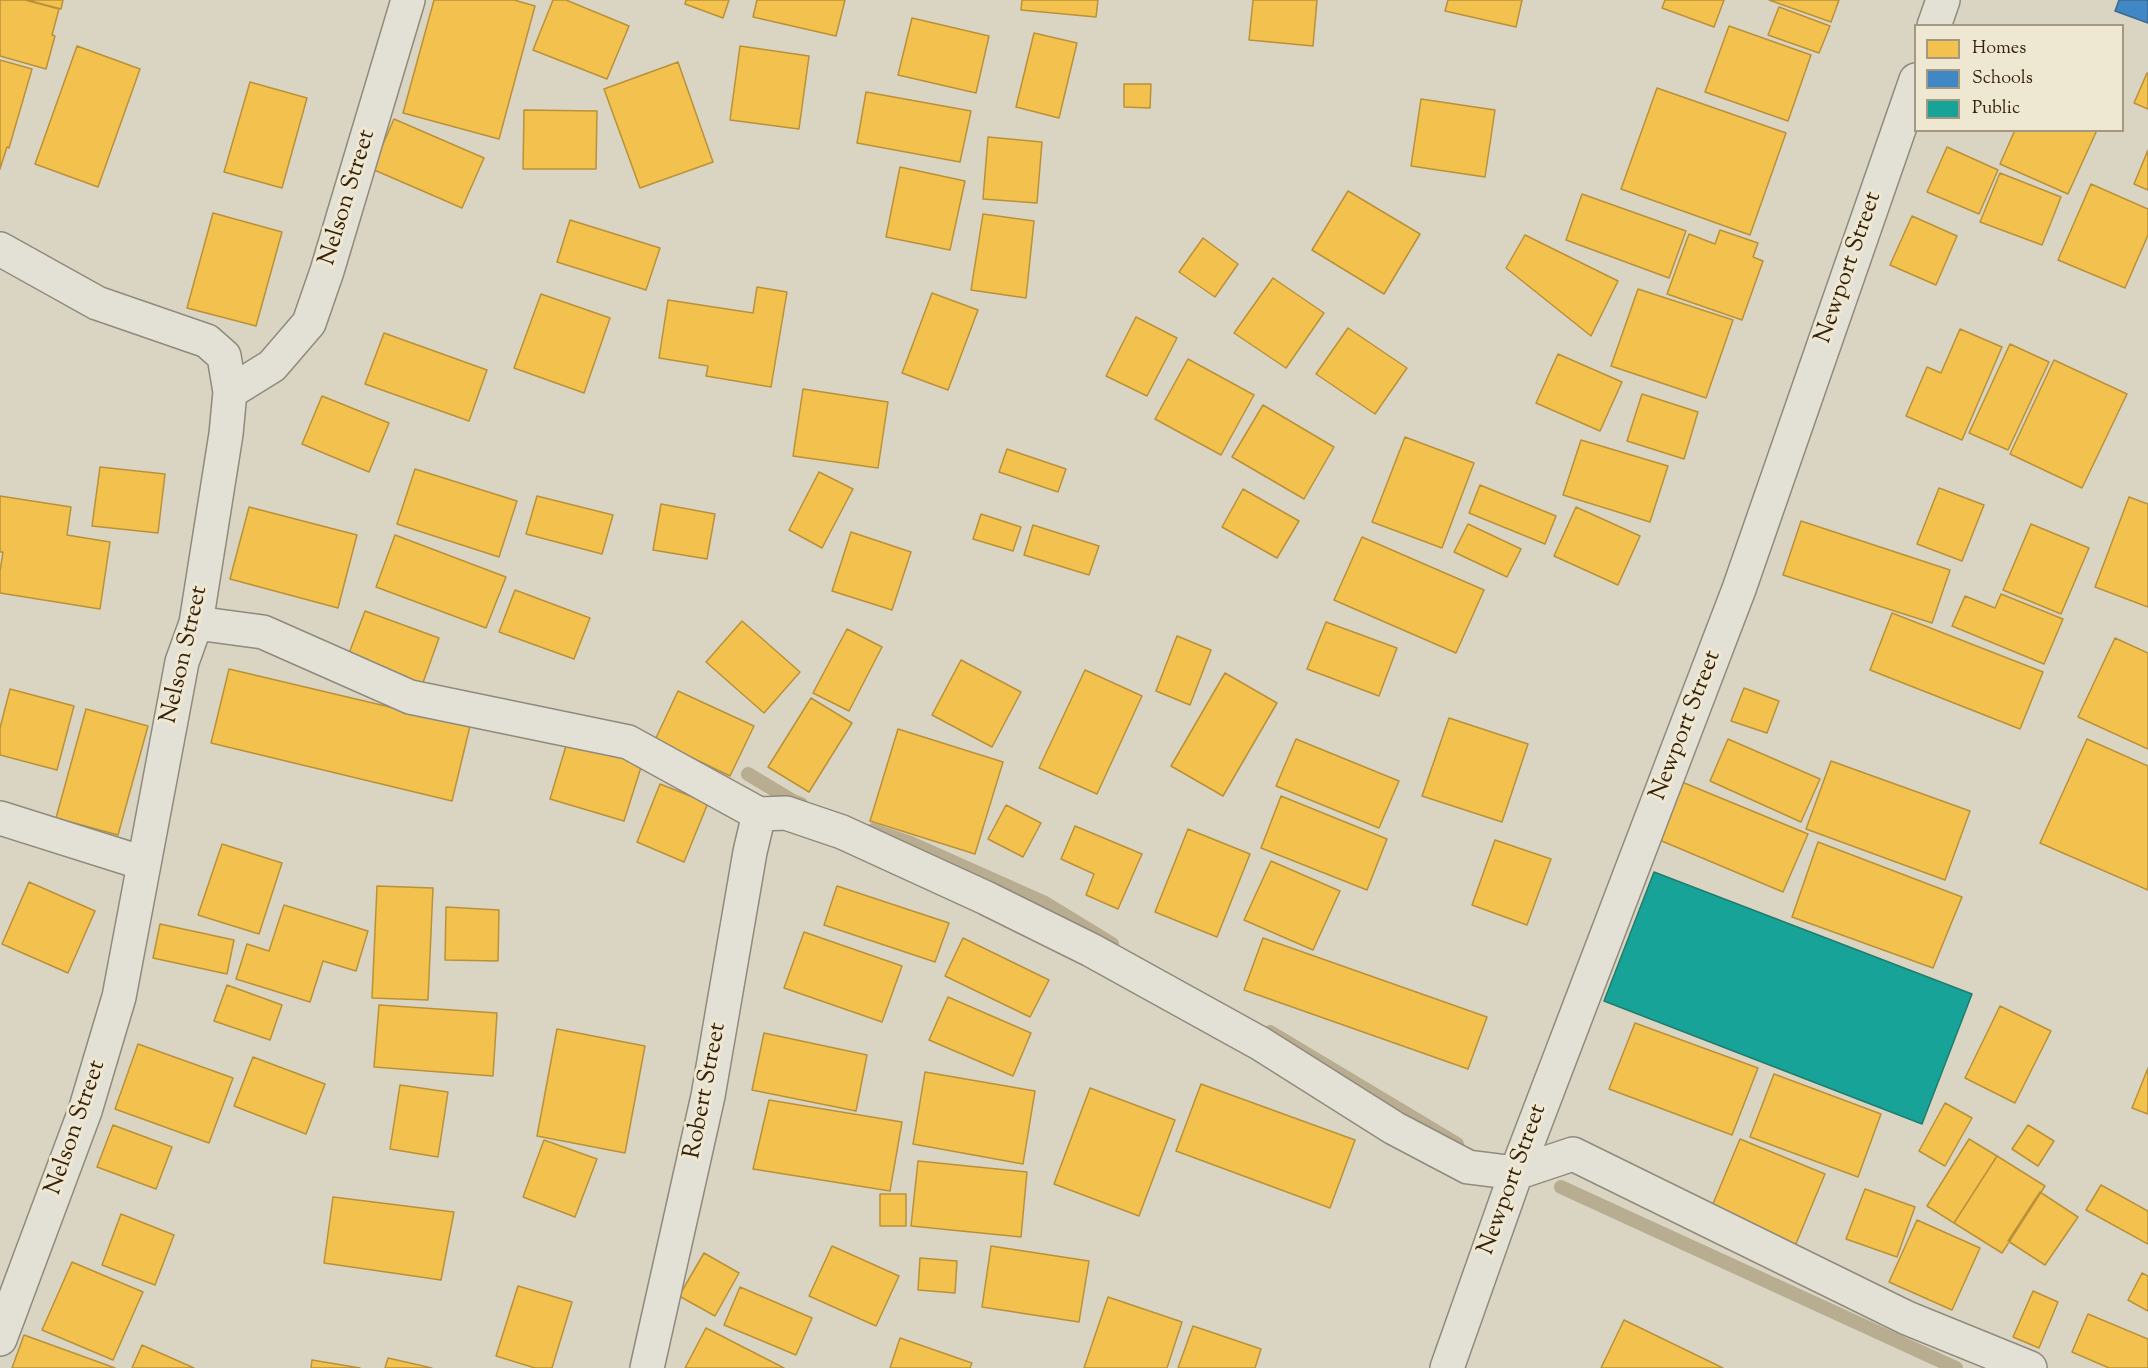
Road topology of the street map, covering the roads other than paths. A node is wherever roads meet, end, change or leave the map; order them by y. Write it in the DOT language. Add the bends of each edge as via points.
graph roads {
  1 [pos="408,0"];
  2 [pos="1943,0"];
  3 [pos="1935,24"];
  4 [pos="1914,86"];
  5 [pos="0,249"];
  6 [pos="230,392"];
  7 [pos="196,623"];
  8 [pos="759,814"];
  9 [pos="0,818"];
  10 [pos="143,863"];
  11 [pos="1515,1173"];
  12 [pos="0,1339"];
  13 [pos="647,1368"];
  14 [pos="1447,1368"];
  15 [pos="2030,1368"];
  1 -- 6 [label="street, Nelson Street" via="309,323 272,366"];
  2 -- 3 [label="street"];
  4 -- 11 [label="street, Newport Street" via="1739,589"];
  5 -- 6 [label="street" via="98,303 207,341 224,356"];
  6 -- 7 [label="street, Nelson Street"];
  7 -- 8 [label="street" via="263,632 410,697 628,742"];
  7 -- 10 [label="street, Nelson Street" via="182,662"];
  8 -- 11 [label="street" via="786,813 842,832 986,898 1091,950 1261,1044 1395,1128 1468,1167"];
  8 -- 13 [label="street, Robert Street" via="708,1096"];
  9 -- 10 [label="street"];
  10 -- 12 [label="street, Nelson Street" via="119,997 85,1111"];
  11 -- 14 [label="street, Newport Street"];
  11 -- 15 [label="street" via="1573,1154 1907,1318"];
}
